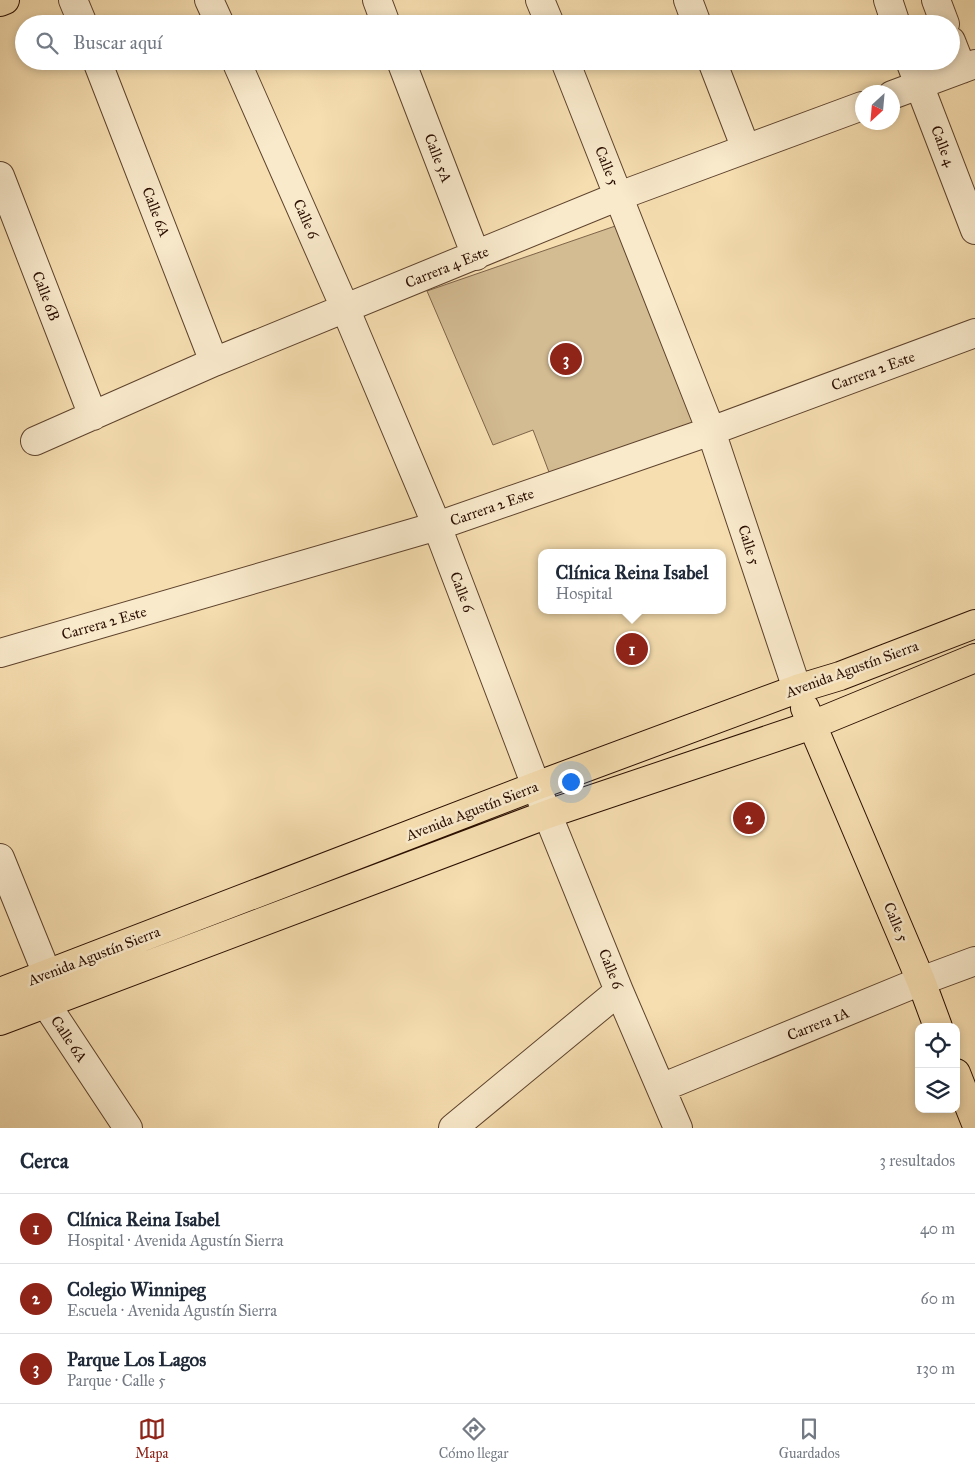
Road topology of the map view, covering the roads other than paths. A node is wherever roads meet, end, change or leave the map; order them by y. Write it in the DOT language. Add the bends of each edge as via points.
graph roads {
  1 [pos="5,0"];
  2 [pos="73,0"];
  3 [pos="209,0"];
  4 [pos="377,0"];
  5 [pos="540,0"];
  6 [pos="688,0"];
  7 [pos="888,0"];
  8 [pos="936,0"];
  9 [pos="0,2"];
  10 [pos="79,15"];
  11 [pos="216,15"];
  12 [pos="383,15"];
  13 [pos="546,15"];
  14 [pos="694,15"];
  15 [pos="893,15"];
  16 [pos="942,15"];
  17 [pos="960,54"];
  18 [pos="968,67"];
  19 [pos="100,70"];
  20 [pos="240,70"];
  21 [pos="404,70"];
  22 [pos="569,70"];
  23 [pos="715,70"];
  24 [pos="942,70"];
  25 [pos="915,73"];
  26 [pos="900,87"];
  27 [pos="855,109"];
  28 [pos="746,149"];
  29 [pos="0,176"];
  30 [pos="619,196"];
  31 [pos="975,230"];
  32 [pos="476,256"];
  33 [pos="345,308"];
  34 [pos="975,333"];
  35 [pos="214,362"];
  36 [pos="93,416"];
  37 [pos="711,431"];
  38 [pos="36,440"];
  39 [pos="437,526"];
  40 [pos="975,624"];
  41 [pos="0,653"];
  42 [pos="975,658"];
  43 [pos="797,689"];
  44 [pos="812,725"];
  45 [pos="536,786"];
  46 [pos="548,814"];
  47 [pos="0,858"];
  48 [pos="975,961"];
  49 [pos="47,974"];
  50 [pos="921,981"];
  51 [pos="619,990"];
  52 [pos="0,992"];
  53 [pos="46,1004"];
  54 [pos="0,1021"];
  55 [pos="937,1023"];
  56 [pos="960,1083"];
  57 [pos="661,1088"];
  58 [pos="975,1121"];
  59 [pos="128,1128"];
  60 [pos="453,1128"];
  61 [pos="678,1128"];
  1 -- 9 [label="main road"];
  2 -- 10 [label="street"];
  3 -- 11 [label="street"];
  4 -- 12 [label="street"];
  5 -- 13 [label="street"];
  6 -- 14 [label="street"];
  7 -- 15 [label="street"];
  8 -- 16 [label="street"];
  17 -- 18 [label="street"];
  19 -- 35 [label="street, Calle 6A"];
  20 -- 33 [label="street, Calle 6"];
  21 -- 32 [label="street, Calle 5A"];
  22 -- 30 [label="street, Calle 5"];
  23 -- 28 [label="street"];
  24 -- 25 [label="street"];
  25 -- 26 [label="street"];
  25 -- 31 [label="street, Calle 4"];
  27 -- 28 [label="street, Carrera 4 Este"];
  28 -- 30 [label="street, Carrera 4 Este"];
  29 -- 36 [label="street, Calle 6B"];
  30 -- 32 [label="street, Carrera 4 Este"];
  30 -- 37 [label="street, Calle 5"];
  32 -- 33 [label="street, Carrera 4 Este"];
  33 -- 35 [label="street, Carrera 4 Este"];
  33 -- 39 [label="street, Calle 6"];
  34 -- 37 [label="street, Carrera 2 Este"];
  35 -- 36 [label="street, Carrera 4 Este"];
  36 -- 38 [label="street, Carrera 4 Este"];
  37 -- 39 [label="street, Carrera 2 Este"];
  37 -- 43 [label="street, Calle 5"];
  39 -- 41 [label="street, Carrera 2 Este"];
  39 -- 45 [label="street, Calle 6"];
  40 -- 43 [label="main road, Avenida Agustín Sierra" via="840,676"];
  42 -- 44 [label="main road, Avenida Agustín Sierra"];
  43 -- 44 [label="main road, Calle 5"];
  43 -- 45 [label="main road, Avenida Agustín Sierra"];
  44 -- 46 [label="main road, Avenida Agustín Sierra"];
  44 -- 50 [label="main road, Calle 5"];
  45 -- 46 [label="street, Calle 6"];
  45 -- 49 [label="main road, Avenida Agustín Sierra"];
  46 -- 51 [label="street, Calle 6"];
  46 -- 53 [label="main road, Avenida Agustín Sierra"];
  47 -- 49 [label="street, Calle 6A"];
  48 -- 50 [label="street, Carrera 1A"];
  49 -- 52 [label="main road, Avenida Agustín Sierra"];
  49 -- 53 [label="street, Calle 6A"];
  50 -- 55 [label="main road, Calle 5"];
  50 -- 57 [label="street, Carrera 1A"];
  51 -- 57 [label="street, Calle 6"];
  51 -- 60 [label="street"];
  53 -- 54 [label="main road, Avenida Agustín Sierra"];
  53 -- 59 [label="street, Calle 6A"];
  56 -- 58 [label="main road"];
  57 -- 61 [label="street, Calle 6"];
}
